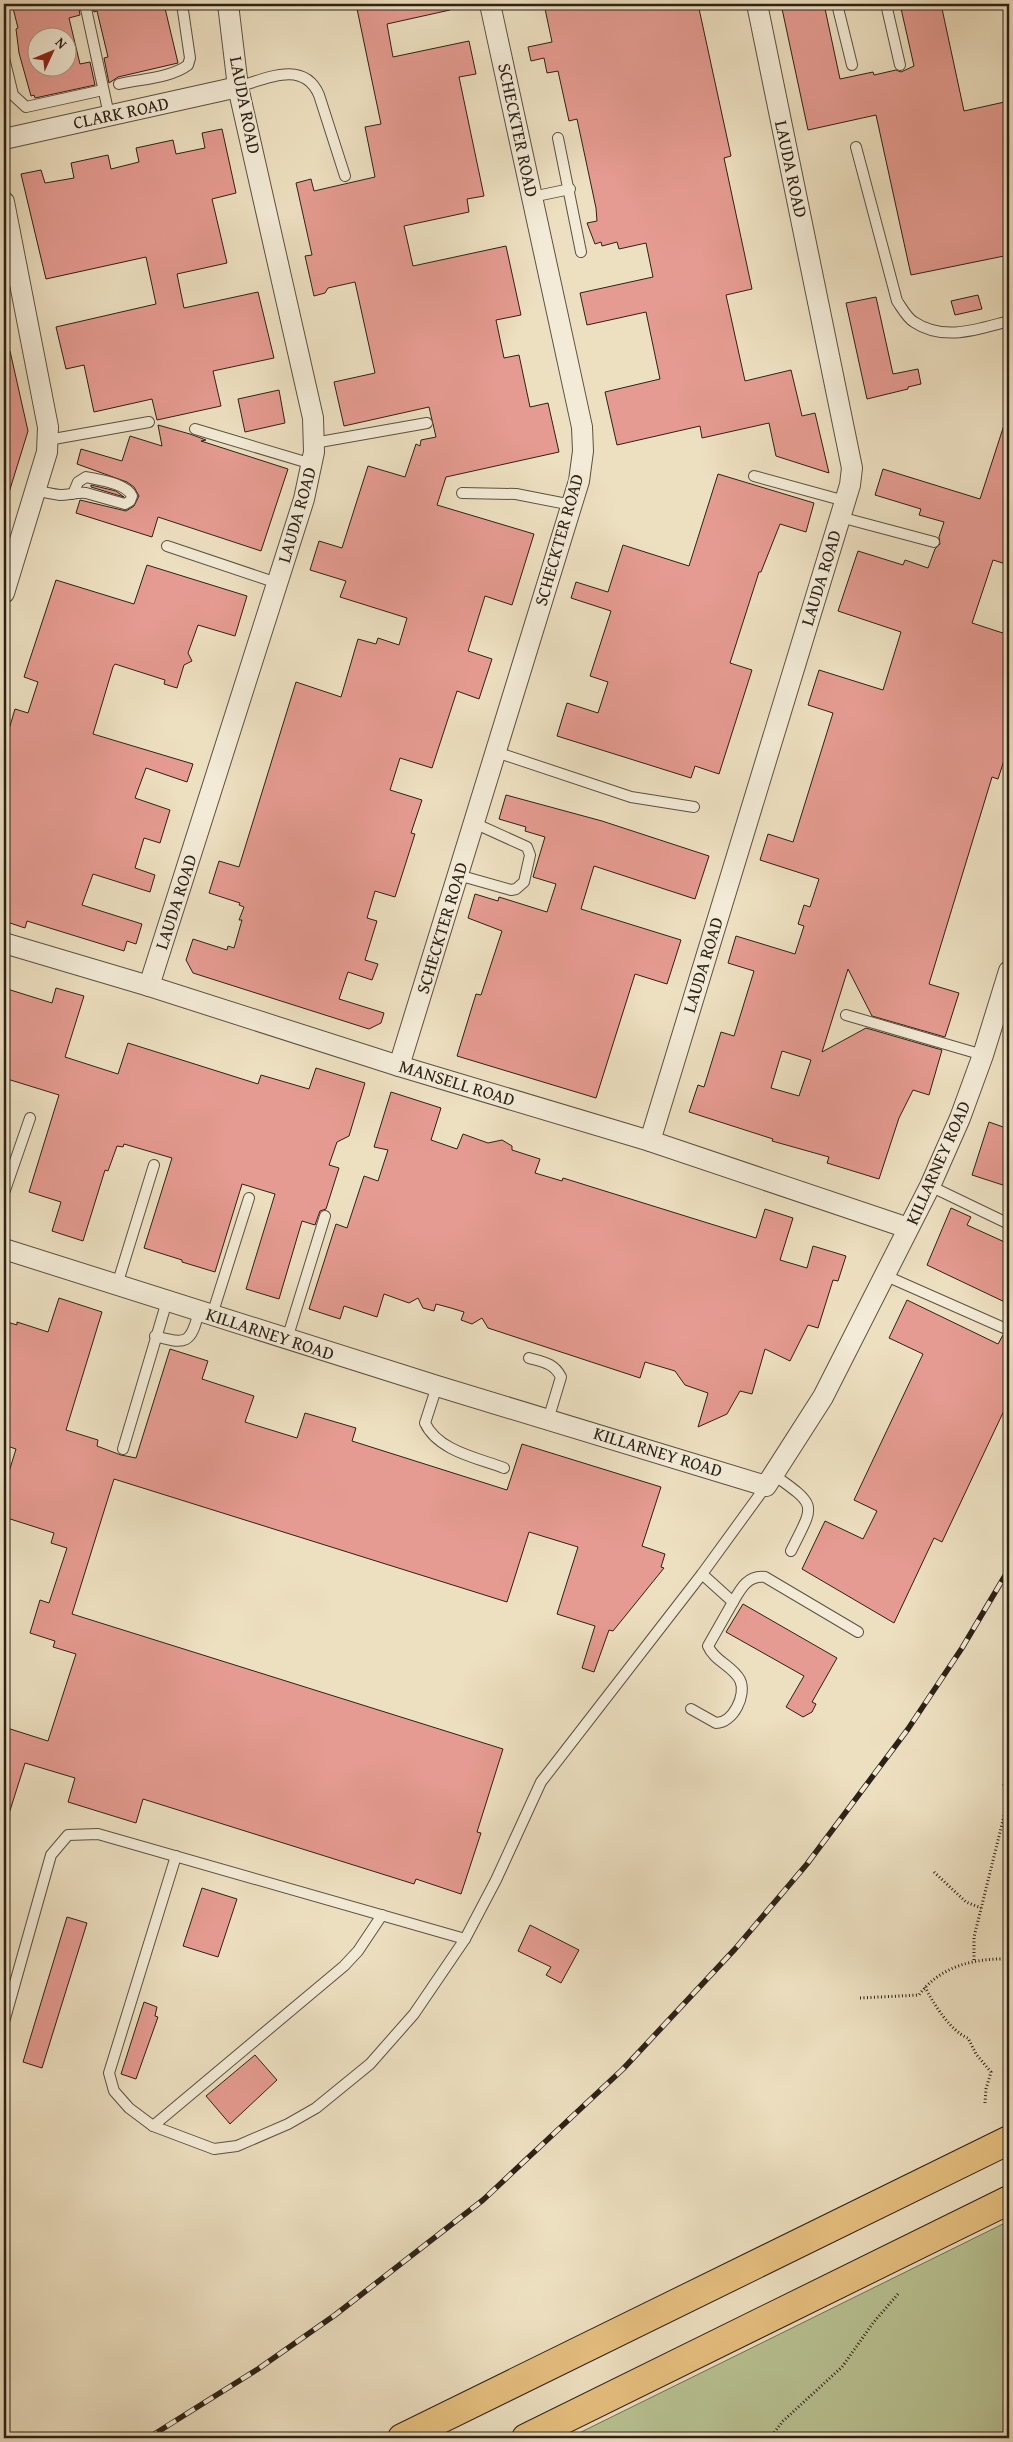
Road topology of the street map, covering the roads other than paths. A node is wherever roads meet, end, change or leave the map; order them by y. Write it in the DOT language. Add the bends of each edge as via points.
graph roads {
  1 [pos="85,4"];
  2 [pos="182,4"];
  3 [pos="228,4"];
  4 [pos="490,4"];
  5 [pos="757,4"];
  6 [pos="837,4"];
  7 [pos="886,4"];
  8 [pos="4,58"];
  9 [pos="852,65"];
  10 [pos="900,65"];
  11 [pos="119,84"];
  12 [pos="238,87"];
  13 [pos="103,90"];
  14 [pos="110,115"];
  15 [pos="4,138"];
  16 [pos="558,138"];
  17 [pos="856,147"];
  18 [pos="345,176"];
  19 [pos="570,189"];
  20 [pos="532,198"];
  21 [pos="4,202"];
  22 [pos="582,252"];
  23 [pos="1009,320"];
  24 [pos="149,422"];
  25 [pos="427,422"];
  26 [pos="195,429"];
  27 [pos="48,440"];
  28 [pos="314,443"];
  29 [pos="312,464"];
  30 [pos="754,476"];
  31 [pos="35,490"];
  32 [pos="462,493"];
  33 [pos="74,494"];
  34 [pos="572,504"];
  35 [pos="842,509"];
  36 [pos="934,542"];
  37 [pos="167,546"];
  38 [pos="277,583"];
  39 [pos="4,594"];
  40 [pos="496,752"];
  41 [pos="694,807"];
  42 [pos="474,824"];
  43 [pos="458,875"];
  44 [pos="4,943"];
  45 [pos="1009,971"];
  46 [pos="149,986"];
  47 [pos="846,1015"];
  48 [pos="983,1055"];
  49 [pos="399,1066"];
  50 [pos="30,1118"];
  51 [pos="650,1141"];
  52 [pos="154,1165"];
  53 [pos="930,1186"];
  54 [pos="4,1193"];
  55 [pos="249,1198"];
  56 [pos="325,1216"];
  57 [pos="1009,1224"];
  58 [pos="908,1228"];
  59 [pos="4,1249"];
  60 [pos="884,1275"];
  61 [pos="117,1285"];
  62 [pos="167,1301"];
  63 [pos="205,1313"];
  64 [pos="1004,1328"];
  65 [pos="155,1336"];
  66 [pos="287,1339"];
  67 [pos="529,1358"];
  68 [pos="437,1386"];
  69 [pos="548,1420"];
  70 [pos="123,1449"];
  71 [pos="504,1468"];
  72 [pos="770,1480"];
  73 [pos="791,1552"];
  74 [pos="702,1574"];
  75 [pos="733,1602"];
  76 [pos="858,1632"];
  77 [pos="690,1709"];
  78 [pos="176,1856"];
  79 [pos="382,1915"];
  80 [pos="465,1939"];
  81 [pos="4,2022"];
  82 [pos="153,2126"];
  83 [pos="1009,2140"];
  84 [pos="1009,2200"];
  85 [pos="402,2438"];
  86 [pos="526,2438"];
  1 -- 13 [label="lane"];
  2 -- 11 [label="lane" via="190,58 188,65 165,74"];
  3 -- 12 [label="street, LAUDA ROAD"];
  4 -- 20 [label="street, SCHECKTER ROAD"];
  5 -- 35 [label="street, LAUDA ROAD" via="852,468"];
  6 -- 9 [label="lane"];
  7 -- 10 [label="lane"];
  8 -- 13 [label="lane" via="13,95 26,107"];
  12 -- 14 [label="street, CLARK ROAD"];
  12 -- 18 [label="lane" via="286,73 311,83 319,95"];
  12 -- 28 [label="street, LAUDA ROAD" via="313,418"];
  13 -- 14 [label="lane"];
  14 -- 15 [label="street, CLARK ROAD"];
  16 -- 19 [label="lane"];
  17 -- 23 [label="lane" via="897,301 913,322 938,334 969,331"];
  19 -- 20 [label="lane"];
  19 -- 22 [label="lane"];
  20 -- 34 [label="street, SCHECKTER ROAD" via="582,427 583,451"];
  21 -- 27 [label="street"];
  24 -- 27 [label="lane"];
  25 -- 28 [label="lane"];
  26 -- 29 [label="lane"];
  27 -- 31 [label="street"];
  28 -- 29 [label="street, LAUDA ROAD"];
  29 -- 38 [label="street, LAUDA ROAD"];
  30 -- 35 [label="lane"];
  31 -- 33 [label="lane" via="59,495"];
  31 -- 39 [label="street"];
  32 -- 34 [label="lane" via="516,494"];
  33 -- 33 [label="lane" via="86,492 126,504 132,496 120,486 86,476 78,482"];
  34 -- 40 [label="street, SCHECKTER ROAD"];
  35 -- 36 [label="lane"];
  35 -- 51 [label="street, LAUDA ROAD"];
  37 -- 38 [label="lane"];
  38 -- 46 [label="street, LAUDA ROAD"];
  40 -- 41 [label="lane" via="630,797"];
  40 -- 42 [label="street, SCHECKTER ROAD"];
  42 -- 43 [label="street, SCHECKTER ROAD"];
  42 -- 43 [label="lane" via="527,847 530,855 524,882 511,890"];
  43 -- 49 [label="street, SCHECKTER ROAD"];
  44 -- 46 [label="street, MANSELL ROAD"];
  45 -- 48 [label="street, KILLARNEY ROAD"];
  46 -- 49 [label="street, MANSELL ROAD"];
  47 -- 48 [label="lane"];
  48 -- 53 [label="street, KILLARNEY ROAD"];
  49 -- 51 [label="street, MANSELL ROAD"];
  50 -- 54 [label="lane"];
  51 -- 58 [label="street, MANSELL ROAD"];
  52 -- 61 [label="lane"];
  53 -- 57 [label="lane"];
  53 -- 58 [label="street, KILLARNEY ROAD"];
  55 -- 63 [label="lane"];
  56 -- 66 [label="lane"];
  58 -- 60 [label="street, KILLARNEY ROAD"];
  59 -- 61 [label="street, KILLARNEY ROAD"];
  60 -- 64 [label="lane"];
  60 -- 72 [label="street, KILLARNEY ROAD" via="822,1397"];
  61 -- 62 [label="street, KILLARNEY ROAD"];
  62 -- 63 [label="street, KILLARNEY ROAD"];
  62 -- 65 [label="lane"];
  63 -- 65 [label="lane" via="186,1341 181,1343"];
  63 -- 66 [label="street, KILLARNEY ROAD"];
  65 -- 70 [label="lane"];
  66 -- 68 [label="street, KILLARNEY ROAD"];
  67 -- 69 [label="lane" via="549,1363 561,1377"];
  68 -- 69 [label="street, KILLARNEY ROAD"];
  68 -- 71 [label="lane" via="425,1423 428,1431 450,1447"];
  69 -- 72 [label="street, KILLARNEY ROAD"];
  72 -- 73 [label="lane" via="800,1494 809,1510"];
  72 -- 74 [label="lane"];
  74 -- 75 [label="lane"];
  74 -- 80 [label="lane" via="541,1782"];
  75 -- 76 [label="lane" via="750,1579 765,1577"];
  75 -- 77 [label="lane" via="708,1646 712,1655 740,1680 740,1700 731,1716 720,1723"];
  78 -- 79 [label="lane"];
  78 -- 81 [label="lane" via="98,1834 68,1835 51,1855"];
  78 -- 82 [label="lane" via="109,2073 114,2091 129,2108"];
  79 -- 80 [label="lane"];
  79 -- 82 [label="lane" via="344,1966"];
  80 -- 82 [label="lane" via="392,2041 370,2064 316,2108 237,2146 214,2148"];
  83 -- 85 [label="highway"];
  84 -- 86 [label="highway"];
}
